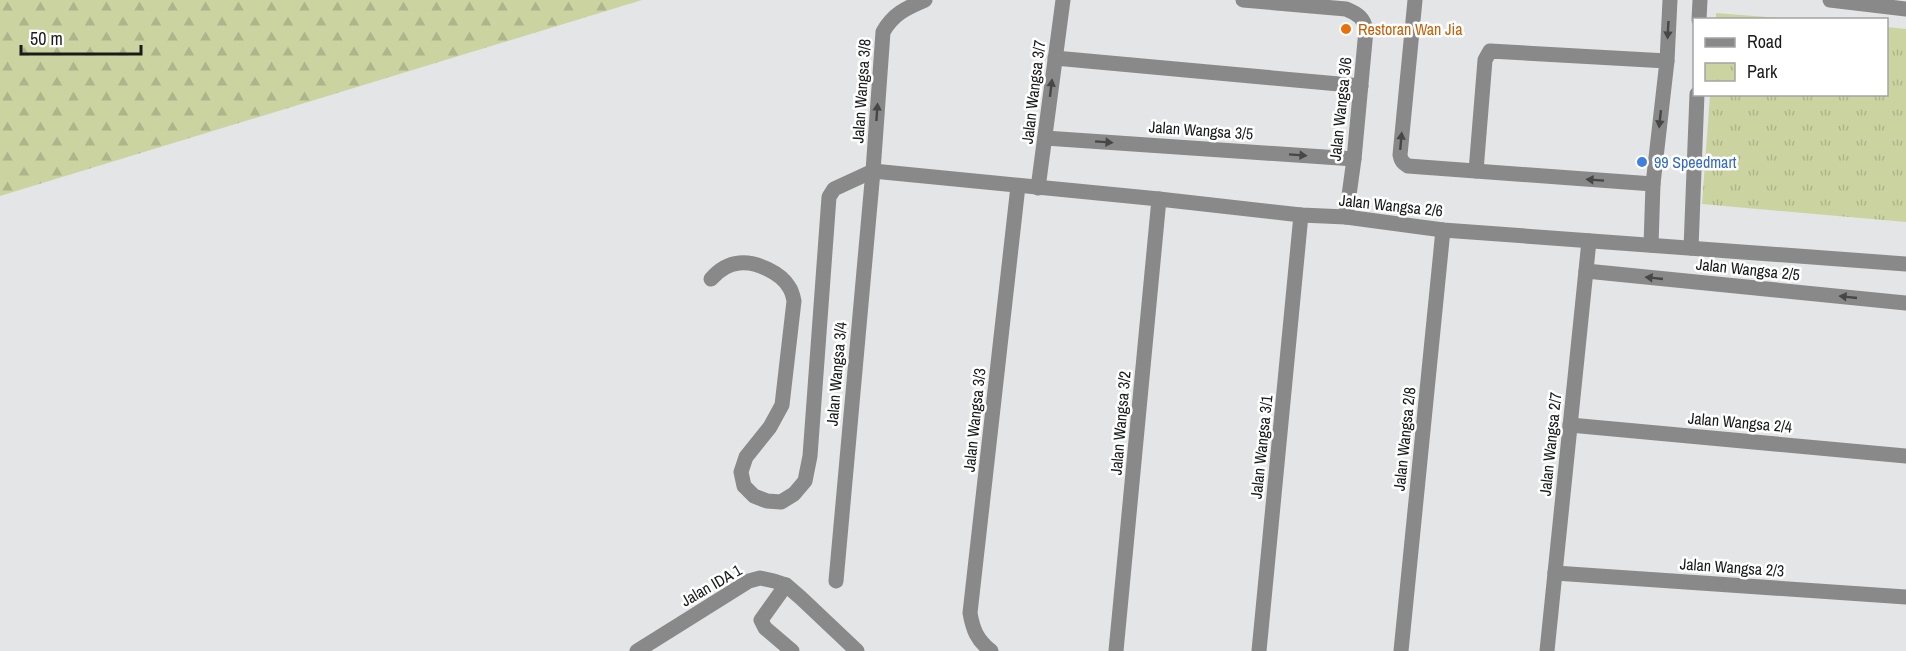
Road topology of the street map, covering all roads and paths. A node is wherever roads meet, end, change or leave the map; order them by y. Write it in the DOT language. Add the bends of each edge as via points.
graph roads {
  1 [pos="925,0"];
  2 [pos="1063,0"];
  3 [pos="1243,0"];
  4 [pos="1415,0"];
  5 [pos="1670,0"];
  6 [pos="1700,0"];
  7 [pos="1830,0"];
  8 [pos="1278,1"];
  9 [pos="1906,9"];
  10 [pos="1699,18"];
  11 [pos="1055,58"];
  12 [pos="1667,61"];
  13 [pos="1361,86"];
  14 [pos="1696,96"];
  15 [pos="1045,138"];
  16 [pos="1354,159"];
  17 [pos="873,171"];
  18 [pos="1476,171"];
  19 [pos="1653,184"];
  20 [pos="1018,186"];
  21 [pos="1038,188"];
  22 [pos="1160,199"];
  23 [pos="1301,215"];
  24 [pos="1346,217"];
  25 [pos="1443,230"];
  26 [pos="1588,241"];
  27 [pos="1651,245"];
  28 [pos="1691,248"];
  29 [pos="1906,264"];
  30 [pos="1586,272"];
  31 [pos="711,279"];
  32 [pos="1906,303"];
  33 [pos="1570,425"];
  34 [pos="1906,456"];
  35 [pos="1555,573"];
  36 [pos="836,581"];
  37 [pos="786,585"];
  38 [pos="1906,597"];
  39 [pos="637,651"];
  40 [pos="792,651"];
  41 [pos="857,651"];
  42 [pos="991,651"];
  43 [pos="1116,651"];
  44 [pos="1259,651"];
  45 [pos="1401,651"];
  46 [pos="1547,651"];
  17 -- 1 [label="street, Jalan Wangsa 3/8, one-way" via="883,32 890,20"];
  2 -- 11 [label="street, Jalan Wangsa 3/7"];
  3 -- 8 [label="street, Jalan Wangsa 3/6"];
  18 -- 4 [label="street, one-way" via="1408,166 1401,160"];
  5 -- 12 [label="street, one-way"];
  6 -- 10 [label="street"];
  7 -- 9 [label="street"];
  8 -- 13 [label="street, Jalan Wangsa 3/6" via="1346,9 1361,16 1366,30"];
  11 -- 13 [label="street"];
  15 -- 11 [label="street, Jalan Wangsa 3/7, one-way"];
  12 -- 18 [label="street" via="1490,51 1485,60"];
  12 -- 19 [label="street, one-way"];
  13 -- 16 [label="street, Jalan Wangsa 3/6"];
  14 -- 28 [label="street"];
  15 -- 16 [label="street, Jalan Wangsa 3/5, one-way"];
  15 -- 21 [label="street, Jalan Wangsa 3/7"];
  16 -- 24 [label="street, Jalan Wangsa 3/6"];
  17 -- 20 [label="street, Jalan Wangsa 2/6"];
  17 -- 31 [label="street" via="834,189 829,197 810,456 805,481 782,502 754,496 744,486 741,472 746,457 782,405 794,301 789,286 778,276 753,264 728,266"];
  17 -- 36 [label="street, Jalan Wangsa 3/4"];
  19 -- 18 [label="street, one-way"];
  19 -- 27 [label="street"];
  20 -- 21 [label="street, Jalan Wangsa 2/6"];
  20 -- 42 [label="street, Jalan Wangsa 3/3" via="970,613 973,630"];
  21 -- 22 [label="street, Jalan Wangsa 2/6"];
  22 -- 23 [label="street, Jalan Wangsa 2/6"];
  22 -- 43 [label="street, Jalan Wangsa 3/2"];
  23 -- 24 [label="street, Jalan Wangsa 2/6"];
  23 -- 44 [label="street, Jalan Wangsa 3/1"];
  24 -- 25 [label="street, Jalan Wangsa 2/6"];
  25 -- 26 [label="street, Jalan Wangsa 2/6"];
  25 -- 45 [label="street, Jalan Wangsa 2/8"];
  26 -- 27 [label="street, Jalan Wangsa 2/6"];
  26 -- 30 [label="street, Jalan Wangsa 2/7"];
  27 -- 28 [label="street, Jalan Wangsa 2/6"];
  28 -- 29 [label="street, Jalan Wangsa 2/6"];
  32 -- 30 [label="street, Jalan Wangsa 2/5, one-way"];
  30 -- 33 [label="street, Jalan Wangsa 2/7"];
  33 -- 34 [label="street, Jalan Wangsa 2/4"];
  33 -- 35 [label="street, Jalan Wangsa 2/7"];
  35 -- 38 [label="street, Jalan Wangsa 2/3"];
  35 -- 46 [label="street, Jalan Wangsa 2/7"];
  37 -- 39 [label="street, Jalan IDA 1" via="760,578 749,580"];
  37 -- 40 [label="street" via="761,620"];
  37 -- 41 [label="street, Jalan IDA 1"];
}
